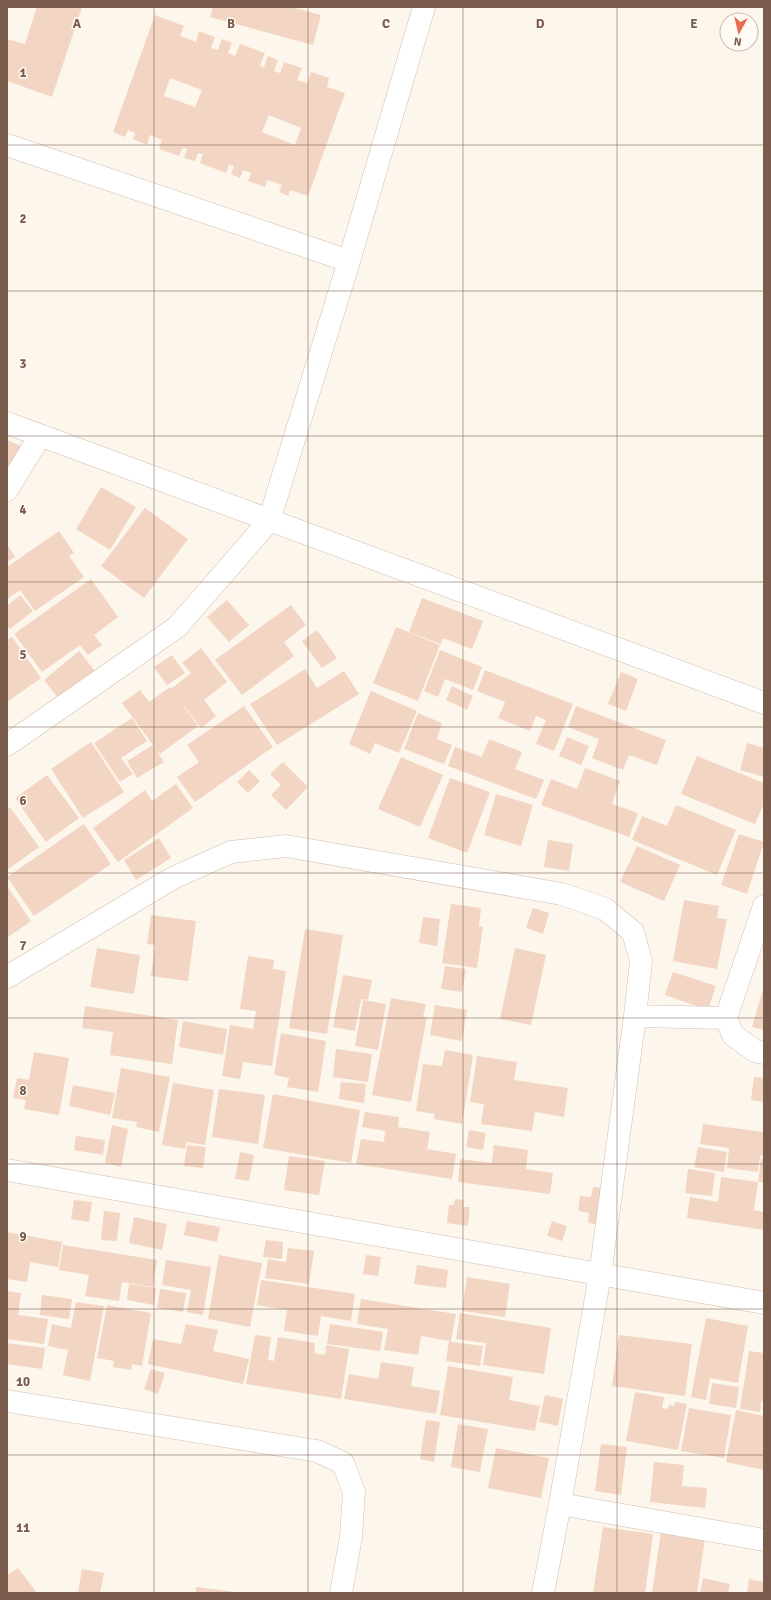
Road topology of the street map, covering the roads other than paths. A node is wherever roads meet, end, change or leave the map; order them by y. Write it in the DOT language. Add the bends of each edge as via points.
graph roads {
  1 [pos="424,7"];
  2 [pos="7,145"];
  3 [pos="349,261"];
  4 [pos="7,423"];
  5 [pos="40,436"];
  6 [pos="7,490"];
  7 [pos="269,521"];
  8 [pos="764,703"];
  9 [pos="7,745"];
  10 [pos="764,906"];
  11 [pos="7,977"];
  12 [pos="635,1016"];
  13 [pos="726,1018"];
  14 [pos="764,1053"];
  15 [pos="7,1170"];
  16 [pos="600,1275"];
  17 [pos="764,1303"];
  18 [pos="7,1401"];
  19 [pos="560,1504"];
  20 [pos="764,1540"];
  21 [pos="341,1593"];
  22 [pos="542,1593"];
  1 -- 3 [label="street"];
  2 -- 3 [label="street"];
  3 -- 7 [label="street"];
  4 -- 5 [label="street"];
  5 -- 6 [label="street"];
  5 -- 7 [label="street"];
  7 -- 8 [label="street"];
  7 -- 9 [label="street" via="177,627"];
  10 -- 13 [label="street"];
  11 -- 12 [label="street" via="173,878 231,852 286,846 562,894 605,909 633,932 641,961"];
  12 -- 13 [label="street"];
  12 -- 16 [label="street"];
  13 -- 14 [label="street" via="733,1035 755,1051"];
  15 -- 16 [label="street"];
  16 -- 17 [label="street"];
  16 -- 19 [label="street"];
  18 -- 21 [label="street" via="317,1451 343,1463 354,1492 351,1537"];
  19 -- 20 [label="street"];
  19 -- 22 [label="street"];
}
